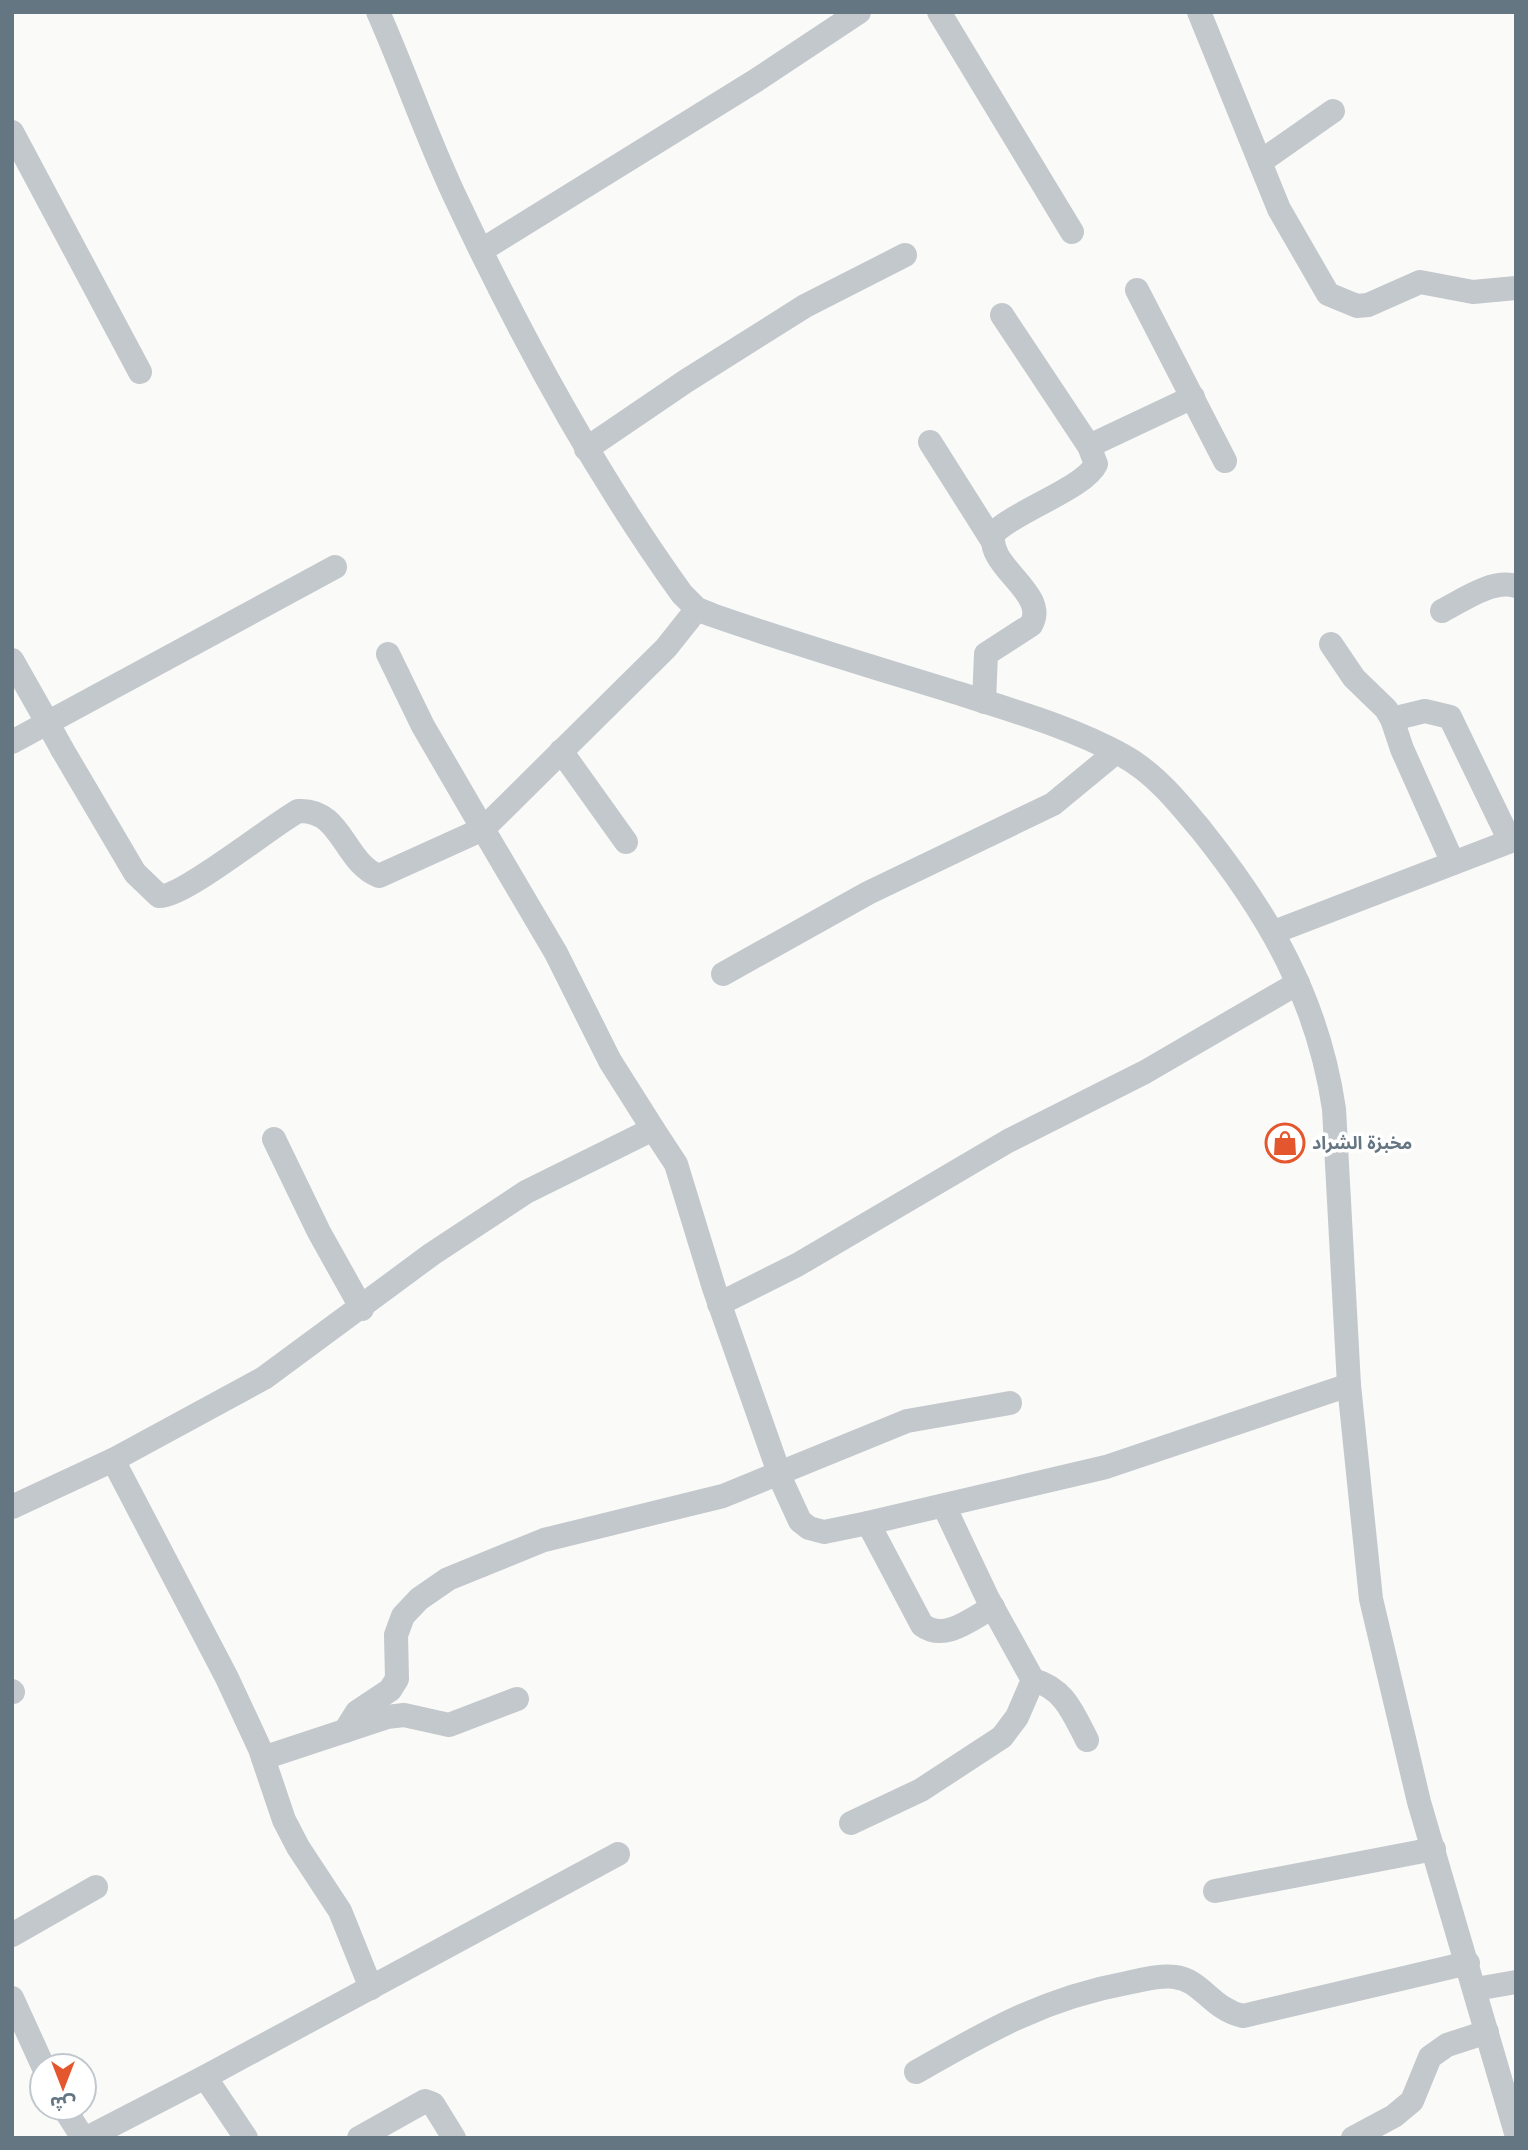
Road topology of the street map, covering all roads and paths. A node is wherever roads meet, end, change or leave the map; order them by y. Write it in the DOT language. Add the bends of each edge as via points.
graph roads {
  1 [pos="377,12"];
  2 [pos="859,12"];
  3 [pos="939,12"];
  4 [pos="1199,12"];
  5 [pos="1332,111"];
  6 [pos="12,132"];
  7 [pos="1260,162"];
  8 [pos="1072,232"];
  9 [pos="482,250"];
  10 [pos="905,255"];
  11 [pos="1516,288"];
  12 [pos="1138,290"];
  13 [pos="1002,315"];
  14 [pos="140,372"];
  15 [pos="1193,397"];
  16 [pos="930,442"];
  17 [pos="1089,446"];
  18 [pos="586,449"];
  19 [pos="1225,461"];
  20 [pos="992,540"];
  21 [pos="335,567"];
  22 [pos="1516,586"];
  23 [pos="689,602"];
  24 [pos="1442,611"];
  25 [pos="1331,644"];
  26 [pos="388,654"];
  27 [pos="12,660"];
  28 [pos="984,694"];
  29 [pos="1392,719"];
  30 [pos="12,742"];
  31 [pos="561,751"];
  32 [pos="1116,752"];
  33 [pos="483,829"];
  34 [pos="1513,840"];
  35 [pos="626,842"];
  36 [pos="1453,863"];
  37 [pos="1274,932"];
  38 [pos="723,974"];
  39 [pos="1298,983"];
  40 [pos="653,1129"];
  41 [pos="274,1139"];
  42 [pos="719,1304"];
  43 [pos="362,1309"];
  44 [pos="1349,1385"];
  45 [pos="1010,1404"];
  46 [pos="113,1460"];
  47 [pos="779,1471"];
  48 [pos="944,1506"];
  49 [pos="12,1507"];
  50 [pos="868,1523"];
  51 [pos="993,1607"];
  52 [pos="1032,1680"];
  53 [pos="517,1699"];
  54 [pos="345,1731"];
  55 [pos="1087,1740"];
  56 [pos="263,1758"];
  57 [pos="851,1823"];
  58 [pos="1434,1849"];
  59 [pos="618,1854"];
  60 [pos="96,1887"];
  61 [pos="1215,1892"];
  62 [pos="12,1935"];
  63 [pos="1468,1963"];
  64 [pos="1516,1982"];
  65 [pos="372,1988"];
  66 [pos="1476,1989"];
  67 [pos="12,1998"];
  68 [pos="1487,2032"];
  69 [pos="37,2052"];
  70 [pos="916,2072"];
  71 [pos="205,2077"];
  72 [pos="74,2122"];
  73 [pos="1516,2133"];
  74 [pos="85,2138"];
  75 [pos="246,2138"];
  76 [pos="359,2138"];
  77 [pos="454,2138"];
  78 [pos="1353,2138"];
  1 -- 9 [label="street" via="457,203"];
  2 -- 9 [label="street"];
  3 -- 8 [label="street"];
  4 -- 7 [label="street"];
  5 -- 7 [label="street"];
  6 -- 14 [label="street"];
  7 -- 11 [label="street" via="1279,209 1328,293 1357,306 1420,282 1473,292"];
  9 -- 18 [label="street"];
  10 -- 18 [label="street" via="805,306"];
  12 -- 15 [label="street"];
  13 -- 17 [label="street"];
  15 -- 17 [label="street"];
  15 -- 19 [label="street"];
  16 -- 20 [label="street"];
  17 -- 20 [label="street" via="1095,457 1093,471 999,528"];
  18 -- 23 [label="street"];
  20 -- 28 [label="street" via="1033,604 1035,618 986,654"];
  21 -- 30 [label="street"];
  22 -- 24 [label="street" via="1507,583 1480,591"];
  23 -- 28 [label="street"];
  23 -- 31 [label="street" via="666,648"];
  25 -- 29 [label="street" via="1354,678"];
  26 -- 33 [label="street" via="423,726"];
  27 -- 33 [label="street, bridge" via="135,873 159,895 165,897 185,887 298,811 320,813 330,821 363,864 379,876"];
  28 -- 32 [label="street"];
  29 -- 34 [label="street" via="1426,711 1450,717"];
  29 -- 36 [label="street"];
  31 -- 33 [label="street"];
  31 -- 35 [label="street"];
  32 -- 37 [label="street" via="1147,772 1184,809 1237,875"];
  32 -- 38 [label="street" via="1053,804 868,892"];
  33 -- 40 [label="street" via="555,953 610,1061"];
  34 -- 36 [label="street"];
  36 -- 37 [label="street"];
  37 -- 39 [label="street"];
  39 -- 42 [label="street" via="1145,1072 1008,1141 797,1265"];
  39 -- 44 [label="street" via="1324,1048 1334,1108"];
  40 -- 42 [label="street" via="676,1164"];
  40 -- 43 [label="street" via="526,1192 432,1254"];
  41 -- 43 [label="street"];
  42 -- 47 [label="street"];
  43 -- 46 [label="street" via="264,1378"];
  44 -- 48 [label="street" via="1106,1468"];
  44 -- 58 [label="street" via="1371,1599"];
  45 -- 47 [label="street" via="907,1421"];
  46 -- 49 [label="street"];
  46 -- 56 [label="street" via="227,1678"];
  47 -- 50 [label="street" via="800,1521 809,1528 824,1532"];
  47 -- 54 [label="street" via="723,1496 544,1541 448,1579 403,1616 396,1635 397,1679 390,1690 357,1712"];
  48 -- 50 [label="street"];
  48 -- 51 [label="street"];
  50 -- 51 [label="street" via="922,1625 931,1632 945,1633"];
  51 -- 52 [label="street"];
  52 -- 55 [label="street" via="1059,1692"];
  52 -- 57 [label="street" via="1017,1717 1002,1737 921,1790"];
  53 -- 54 [label="street" via="449,1725 404,1716"];
  54 -- 56 [label="street"];
  56 -- 65 [label="street" via="284,1819 340,1911"];
  58 -- 61 [label="street"];
  58 -- 63 [label="street"];
  59 -- 65 [label="street"];
  60 -- 62 [label="street"];
  63 -- 66 [label="street"];
  63 -- 70 [label="street" via="1243,2016 1215,2005 1200,1989 1174,1977 1098,1988 1028,2011"];
  64 -- 66 [label="street"];
  65 -- 71 [label="street"];
  66 -- 68 [label="street"];
  67 -- 69 [label="street"];
  68 -- 73 [label="street"];
  68 -- 78 [label="street" via="1447,2045 1430,2057 1412,2101 1395,2116"];
  71 -- 74 [label="street"];
  71 -- 75 [label="street"];
  72 -- 74 [label="street"];
  76 -- 77 [label="street" via="425,2101 433,2105"];
}
